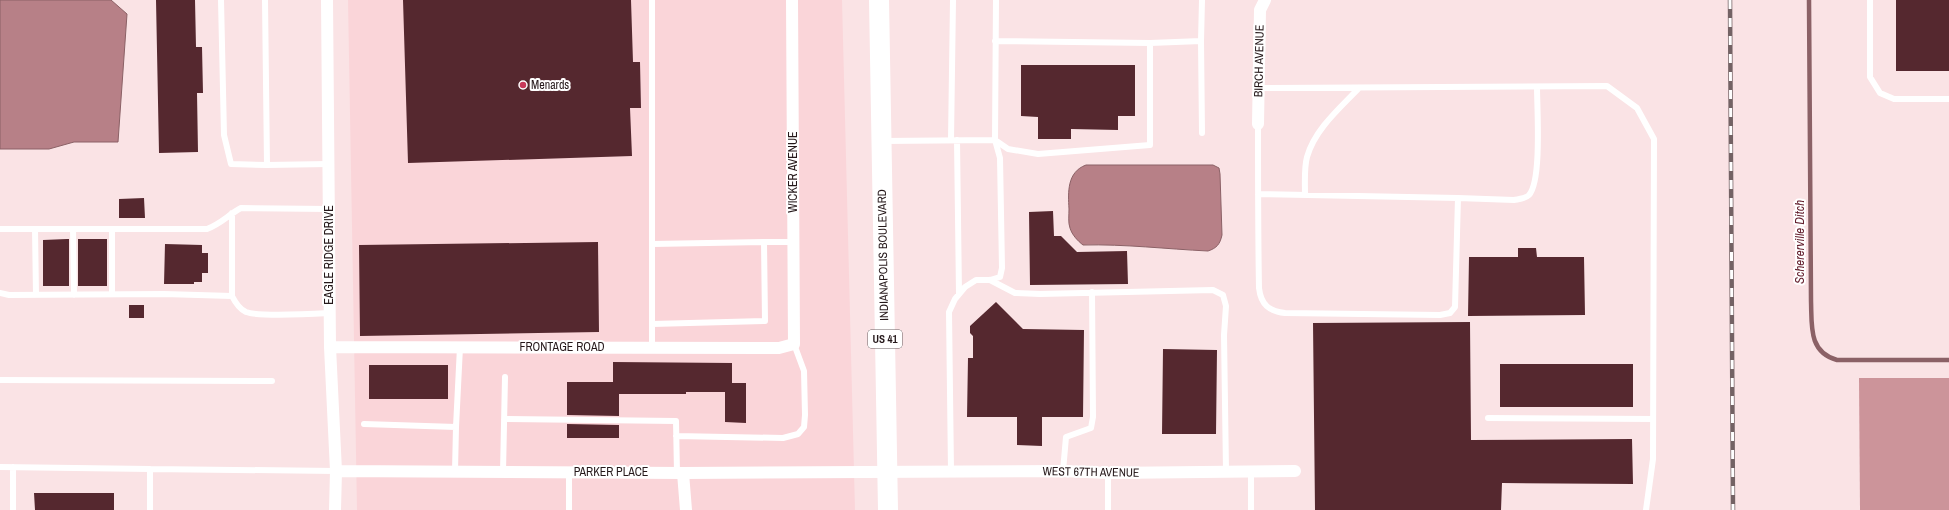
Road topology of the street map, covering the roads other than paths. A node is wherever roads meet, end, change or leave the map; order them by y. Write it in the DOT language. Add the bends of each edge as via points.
graph roads {
  1 [pos="221,0"];
  2 [pos="265,0"];
  3 [pos="327,0"];
  4 [pos="652,0"];
  5 [pos="792,0"];
  6 [pos="879,0"];
  7 [pos="953,0"];
  8 [pos="996,0"];
  9 [pos="1202,0"];
  10 [pos="1265,0"];
  11 [pos="1870,0"];
  12 [pos="996,41"];
  13 [pos="1201,41"];
  14 [pos="1150,43"];
  15 [pos="1538,87"];
  16 [pos="1259,88"];
  17 [pos="1359,88"];
  18 [pos="1949,99"];
  19 [pos="1258,124"];
  20 [pos="1202,133"];
  21 [pos="954,140"];
  22 [pos="995,140"];
  23 [pos="882,141"];
  24 [pos="328,164"];
  25 [pos="267,165"];
  26 [pos="1258,194"];
  27 [pos="1305,194"];
  28 [pos="1458,198"];
  29 [pos="329,209"];
  30 [pos="232,213"];
  31 [pos="0,229"];
  32 [pos="35,229"];
  33 [pos="73,229"];
  34 [pos="112,229"];
  35 [pos="764,242"];
  36 [pos="793,242"];
  37 [pos="652,244"];
  38 [pos="990,280"];
  39 [pos="1092,292"];
  40 [pos="0,293"];
  41 [pos="112,294"];
  42 [pos="959,294"];
  43 [pos="36,295"];
  44 [pos="74,295"];
  45 [pos="232,296"];
  46 [pos="330,314"];
  47 [pos="652,324"];
  48 [pos="794,344"];
  49 [pos="330,347"];
  50 [pos="460,347"];
  51 [pos="652,348"];
  52 [pos="505,377"];
  53 [pos="0,380"];
  54 [pos="272,381"];
  55 [pos="1488,418"];
  56 [pos="504,419"];
  57 [pos="1653,419"];
  58 [pos="364,424"];
  59 [pos="456,427"];
  60 [pos="676,436"];
  61 [pos="0,466"];
  62 [pos="13,467"];
  63 [pos="150,469"];
  64 [pos="336,471"];
  65 [pos="455,471"];
  66 [pos="887,471"];
  67 [pos="951,471"];
  68 [pos="1063,471"];
  69 [pos="1226,471"];
  70 [pos="1251,471"];
  71 [pos="1295,471"];
  72 [pos="503,472"];
  73 [pos="569,472"];
  74 [pos="680,473"];
  75 [pos="1108,473"];
  76 [pos="13,510"];
  77 [pos="150,510"];
  78 [pos="336,510"];
  79 [pos="569,510"];
  80 [pos="686,510"];
  81 [pos="888,510"];
  82 [pos="1108,510"];
  83 [pos="1251,510"];
  84 [pos="1646,510"];
  1 -- 25 [label="lane" via="224,135 231,164"];
  2 -- 25 [label="lane"];
  3 -- 24 [label="street, EAGLE RIDGE DRIVE"];
  4 -- 37 [label="lane"];
  5 -- 36 [label="street, WICKER AVENUE"];
  6 -- 23 [label="highway, INDIANAPOLIS BOULEVARD"];
  7 -- 21 [label="lane"];
  8 -- 12 [label="lane"];
  9 -- 13 [label="lane"];
  10 -- 16 [label="street, BIRCH AVENUE" via="1260,10"];
  11 -- 18 [label="lane" via="1870,77 1880,93 1894,99"];
  12 -- 14 [label="lane"];
  12 -- 22 [label="lane"];
  13 -- 14 [label="lane"];
  13 -- 20 [label="lane"];
  14 -- 22 [label="lane" via="1150,145 1038,154 1008,148"];
  15 -- 17 [label="lane"];
  15 -- 28 [label="lane" via="1536,173 1533,188 1528,196 1514,200"];
  15 -- 57 [label="lane" via="1607,86 1637,108 1654,139"];
  16 -- 17 [label="lane"];
  16 -- 19 [label="street, BIRCH AVENUE"];
  17 -- 27 [label="lane" via="1329,120 1314,142 1306,158"];
  19 -- 26 [label="lane"];
  21 -- 22 [label="lane"];
  21 -- 23 [label="lane"];
  21 -- 42 [label="lane"];
  22 -- 38 [label="lane" via="1000,158 1002,268 1000,277"];
  23 -- 66 [label="highway, INDIANAPOLIS BOULEVARD / US 41"];
  24 -- 25 [label="lane"];
  24 -- 29 [label="street, EAGLE RIDGE DRIVE"];
  26 -- 27 [label="lane"];
  26 -- 28 [label="lane" via="1260,298 1266,307 1274,312 1293,313 1450,314 1455,307 1456,297"];
  27 -- 28 [label="lane"];
  29 -- 30 [label="lane" via="241,208"];
  29 -- 46 [label="street, EAGLE RIDGE DRIVE"];
  30 -- 34 [label="lane" via="219,224 207,229"];
  30 -- 45 [label="lane"];
  31 -- 32 [label="lane"];
  32 -- 33 [label="lane"];
  32 -- 43 [label="lane"];
  33 -- 34 [label="lane"];
  33 -- 44 [label="lane"];
  34 -- 41 [label="lane"];
  35 -- 36 [label="lane"];
  35 -- 37 [label="lane"];
  35 -- 47 [label="lane" via="765,321"];
  36 -- 48 [label="street, WICKER AVENUE"];
  37 -- 47 [label="lane"];
  38 -- 39 [label="lane" via="1015,293"];
  38 -- 42 [label="lane" via="976,280 964,287"];
  39 -- 68 [label="lane" via="1093,417 1090,428 1066,437"];
  39 -- 69 [label="lane" via="1213,290 1223,295 1226,306"];
  40 -- 43 [label="lane"];
  41 -- 44 [label="lane"];
  41 -- 45 [label="lane"];
  42 -- 67 [label="lane" via="949,312"];
  43 -- 44 [label="lane"];
  45 -- 46 [label="lane" via="237,305 246,312"];
  46 -- 49 [label="street, EAGLE RIDGE DRIVE"];
  47 -- 51 [label="lane"];
  48 -- 51 [label="street, FRONTAGE ROAD" via="779,348"];
  48 -- 60 [label="lane" via="804,371 804,427 798,434 783,438"];
  49 -- 50 [label="street, FRONTAGE ROAD"];
  49 -- 64 [label="street, EAGLE RIDGE DRIVE"];
  50 -- 51 [label="street, FRONTAGE ROAD"];
  50 -- 59 [label="lane"];
  52 -- 56 [label="lane"];
  53 -- 54 [label="lane"];
  55 -- 57 [label="lane"];
  56 -- 60 [label="lane" via="676,421"];
  56 -- 72 [label="lane"];
  57 -- 84 [label="lane" via="1653,459"];
  58 -- 59 [label="lane"];
  59 -- 65 [label="lane"];
  60 -- 74 [label="lane"];
  61 -- 62 [label="lane"];
  62 -- 63 [label="lane"];
  62 -- 76 [label="lane"];
  63 -- 64 [label="lane"];
  63 -- 77 [label="lane"];
  64 -- 65 [label="street, PARKER PLACE"];
  64 -- 78 [label="street, EAGLE RIDGE DRIVE"];
  65 -- 72 [label="street, PARKER PLACE"];
  66 -- 67 [label="street, WEST 67TH AVENUE"];
  66 -- 74 [label="street, PARKER PLACE"];
  66 -- 81 [label="highway, INDIANAPOLIS BOULEVARD / US 41"];
  67 -- 68 [label="street, WEST 67TH AVENUE"];
  68 -- 75 [label="street, WEST 67TH AVENUE"];
  69 -- 70 [label="street, WEST 67TH AVENUE"];
  69 -- 75 [label="street, WEST 67TH AVENUE"];
  70 -- 71 [label="street, WEST 67TH AVENUE"];
  70 -- 83 [label="lane"];
  72 -- 73 [label="street, PARKER PLACE"];
  73 -- 74 [label="street, PARKER PLACE"];
  73 -- 79 [label="lane"];
  74 -- 80 [label="street"];
  75 -- 82 [label="lane"];
}
